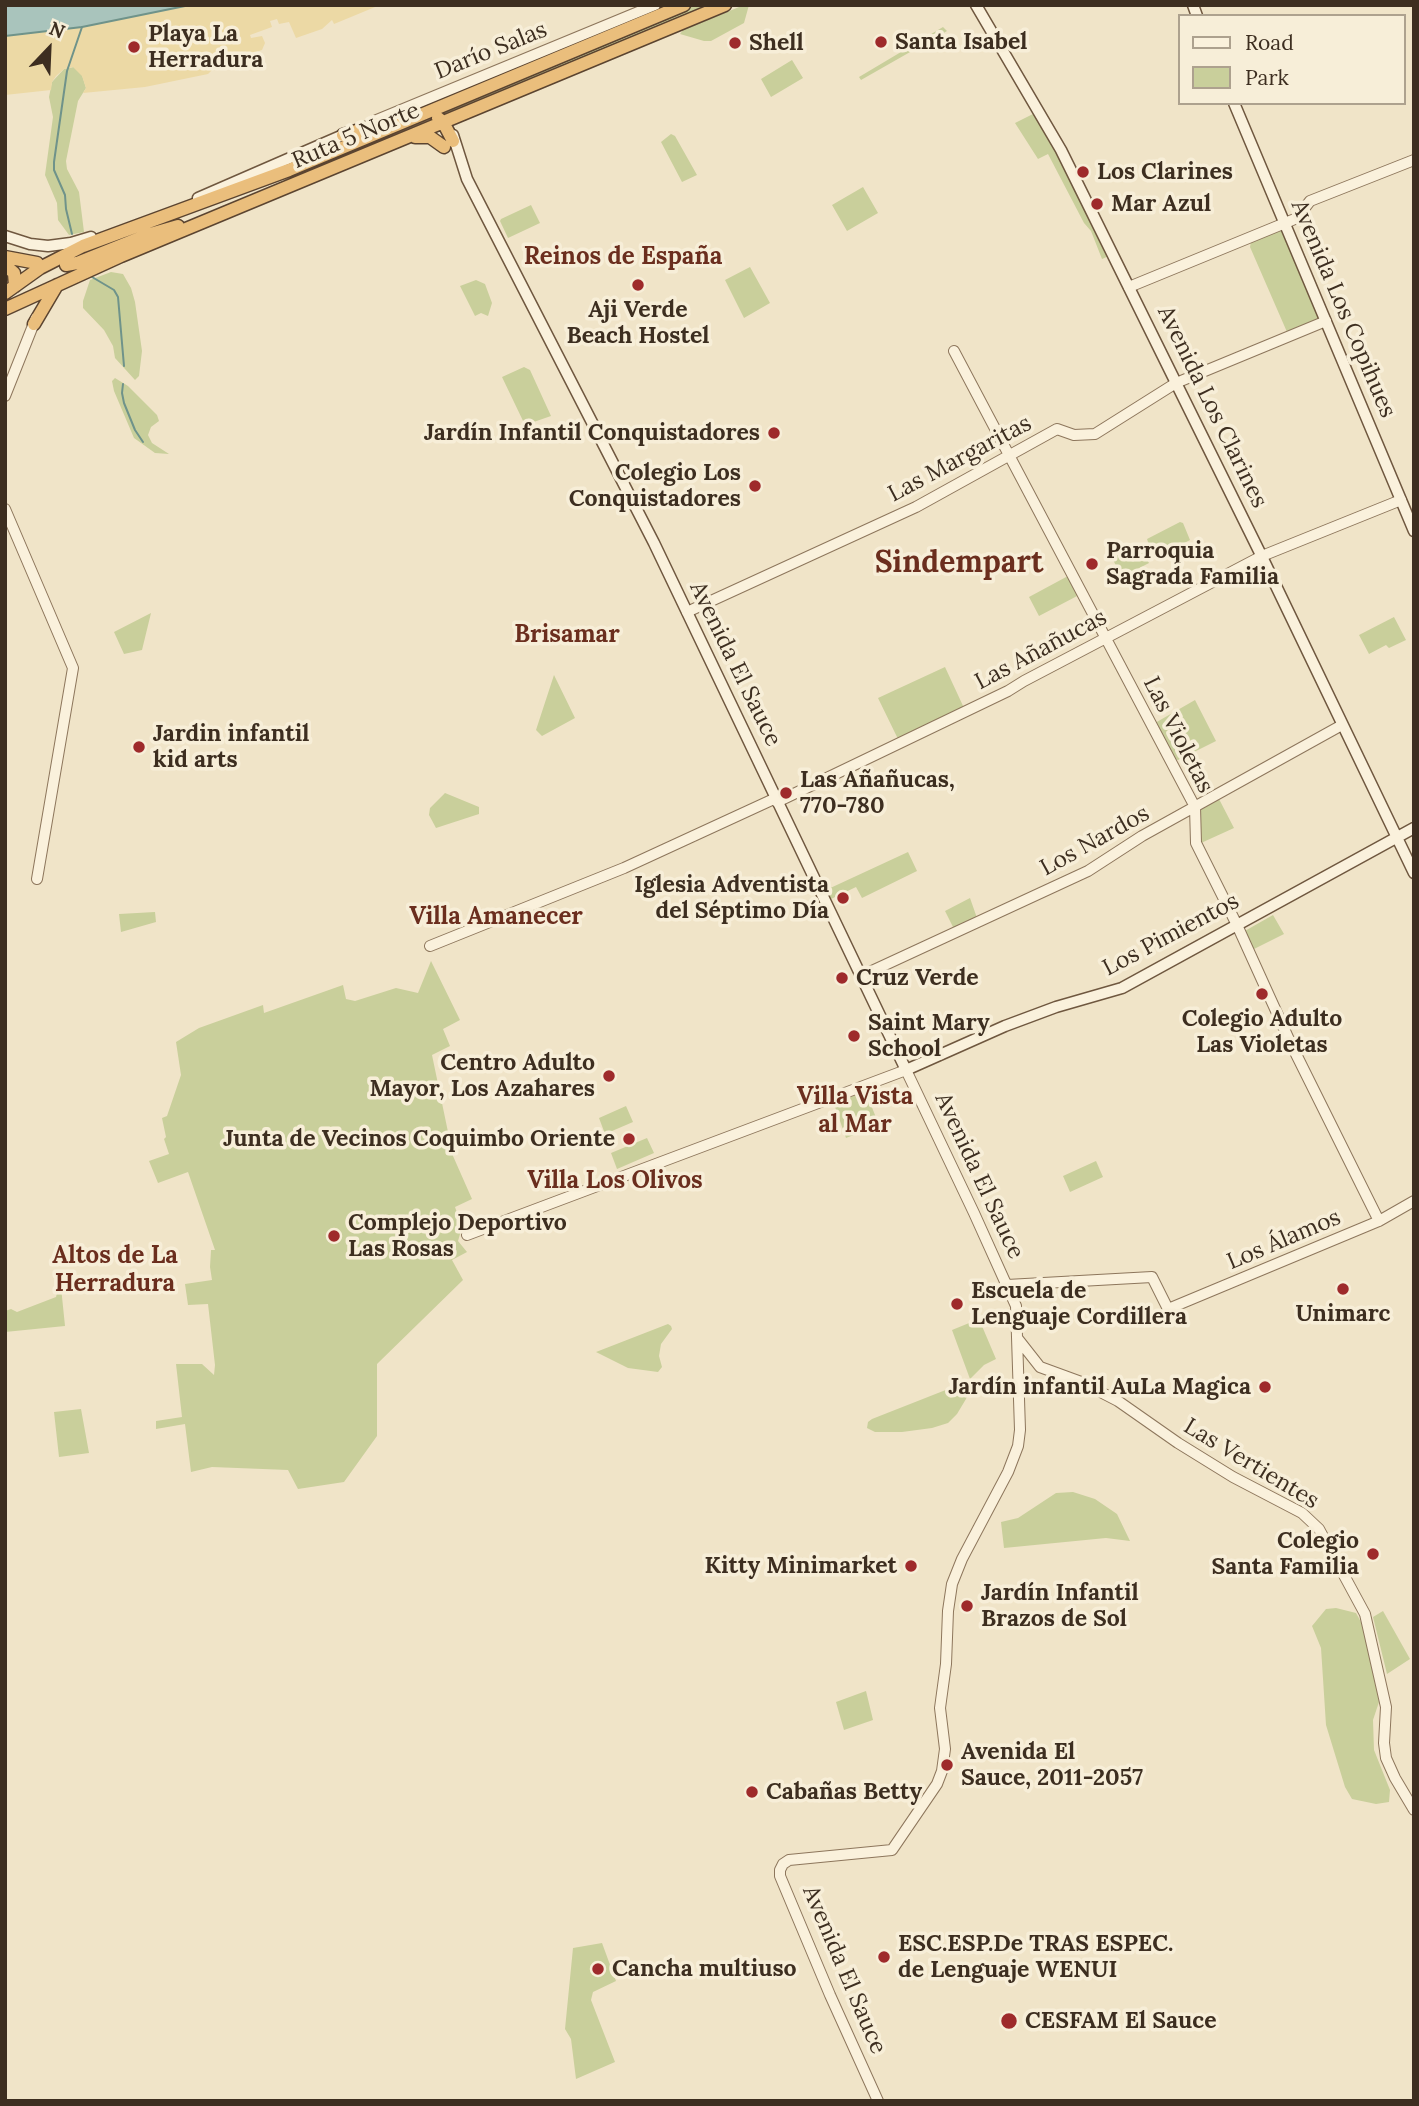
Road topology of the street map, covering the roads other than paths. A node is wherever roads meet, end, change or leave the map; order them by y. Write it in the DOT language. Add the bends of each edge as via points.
graph roads {
  1 [pos="655,5"];
  2 [pos="684,5"];
  3 [pos="725,5"];
  4 [pos="975,5"];
  5 [pos="1235,105"];
  6 [pos="464,114"];
  7 [pos="421,116"];
  8 [pos="443,122"];
  9 [pos="343,135"];
  10 [pos="408,137"];
  11 [pos="450,141"];
  12 [pos="1414,160"];
  13 [pos="174,210"];
  14 [pos="215,218"];
  15 [pos="1285,223"];
  16 [pos="5,236"];
  17 [pos="5,257"];
  18 [pos="63,261"];
  19 [pos="37,263"];
  20 [pos="5,265"];
  21 [pos="59,284"];
  22 [pos="1129,287"];
  23 [pos="10,289"];
  24 [pos="44,290"];
  25 [pos="10,307"];
  26 [pos="1326,321"];
  27 [pos="34,324"];
  28 [pos="954,351"];
  29 [pos="1176,383"];
  30 [pos="5,396"];
  31 [pos="1009,455"];
  32 [pos="1401,500"];
  33 [pos="5,509"];
  34 [pos="1414,531"];
  35 [pos="1262,556"];
  36 [pos="687,612"];
  37 [pos="1106,638"];
  38 [pos="1342,725"];
  39 [pos="776,800"];
  40 [pos="1195,807"];
  41 [pos="1414,828"];
  42 [pos="1396,836"];
  43 [pos="1414,873"];
  44 [pos="37,879"];
  45 [pos="1237,925"];
  46 [pos="430,946"];
  47 [pos="861,976"];
  48 [pos="906,1070"];
  49 [pos="1414,1202"];
  50 [pos="1379,1221"];
  51 [pos="467,1235"];
  52 [pos="1007,1285"];
  53 [pos="1018,1339"];
  54 [pos="1414,1810"];
  55 [pos="878,2101"];
  1 -- 9 [label="street, Darío Salas"];
  2 -- 7 [label="highway, Ruta 5 Norte"];
  3 -- 6 [label="highway, Ruta 5 Norte"];
  4 -- 22 [label="main road, Avenida Los Clarines" via="1061,150"];
  5 -- 15 [label="main road, Avenida Los Copihues"];
  6 -- 8 [label="highway, Ruta 5 Norte"];
  6 -- 11 [label="highway"];
  7 -- 8 [label="highway"];
  7 -- 9 [label="highway"];
  7 -- 13 [label="highway, Ruta 5 Norte" via="264,180"];
  8 -- 10 [label="highway, Ruta 5 Norte"];
  8 -- 11 [label="highway"];
  9 -- 13 [label="main road, Darío Salas"];
  10 -- 11 [label="highway"];
  10 -- 14 [label="highway, Ruta 5 Norte"];
  11 -- 36 [label="main road, Avenida El Sauce"];
  12 -- 15 [label="street" via="1310,201 1297,218"];
  13 -- 16 [label="main road, Darío Salas" via="71,243 43,246"];
  13 -- 18 [label="highway, Ruta 5 Norte" via="92,242"];
  14 -- 18 [label="highway" via="155,232 82,261"];
  14 -- 21 [label="highway, Ruta 5 Norte"];
  15 -- 22 [label="street"];
  15 -- 26 [label="main road, Avenida Los Copihues"];
  17 -- 19 [label="highway"];
  18 -- 23 [label="highway, Ruta 5 Norte"];
  18 -- 24 [label="highway" via="50,272"];
  20 -- 23 [label="highway" via="14,273"];
  21 -- 24 [label="highway, Ruta 5 Norte"];
  21 -- 27 [label="highway"];
  22 -- 29 [label="main road, Avenida Los Clarines"];
  24 -- 25 [label="highway, Ruta 5 Norte"];
  24 -- 27 [label="street"];
  25 -- 27 [label="highway" via="29,309"];
  26 -- 29 [label="street, Las Margaritas"];
  26 -- 32 [label="main road, Avenida Los Copihues"];
  27 -- 30 [label="street"];
  28 -- 31 [label="street, Las Violetas"];
  29 -- 31 [label="street, Las Margaritas" via="1095,434 1074,435 1057,429"];
  29 -- 35 [label="main road, Avenida Los Clarines"];
  31 -- 36 [label="street, Las Margaritas" via="895,517"];
  31 -- 37 [label="street, Las Violetas"];
  32 -- 34 [label="main road, Avenida Los Copihues"];
  32 -- 35 [label="street, Las Añañucas"];
  33 -- 44 [label="street" via="73,668"];
  35 -- 37 [label="street, Las Añañucas"];
  35 -- 38 [label="main road, Avenida Los Clarines"];
  36 -- 39 [label="main road, Avenida El Sauce"];
  37 -- 39 [label="street, Las Añañucas" via="1008,691"];
  37 -- 40 [label="street, Las Violetas"];
  38 -- 40 [label="street, Los Nardos"];
  38 -- 42 [label="main road, Avenida Los Clarines"];
  39 -- 46 [label="street, Las Añañucas" via="624,868"];
  39 -- 47 [label="main road, Avenida El Sauce"];
  40 -- 45 [label="street, Las Violetas" via="1196,843"];
  40 -- 47 [label="street, Los Nardos" via="1070,880"];
  41 -- 42 [label="main road, Los Pimientos"];
  42 -- 43 [label="main road, Avenida Los Clarines"];
  42 -- 45 [label="main road, Los Pimientos"];
  45 -- 48 [label="main road, Los Pimientos" via="1122,988 1030,1017"];
  45 -- 50 [label="street, Las Violetas"];
  47 -- 48 [label="main road, Avenida El Sauce"];
  48 -- 51 [label="street, Los Pimientos"];
  48 -- 52 [label="street, Avenida El Sauce"];
  49 -- 50 [label="street, Los Álamos"];
  50 -- 52 [label="street, Los Álamos" via="1168,1309 1152,1277"];
  52 -- 53 [label="street, Avenida El Sauce" via="1016,1306"];
  53 -- 54 [label="street, Las Vertientes" via="1040,1367 1118,1401 1233,1477 1302,1513 1320,1529 1365,1614 1387,1707 1387,1758"];
  53 -- 55 [label="street, Avenida El Sauce" via="1018,1446 950,1593 940,1708 945,1758 937,1784 892,1850 789,1860 780,1870"];
}
